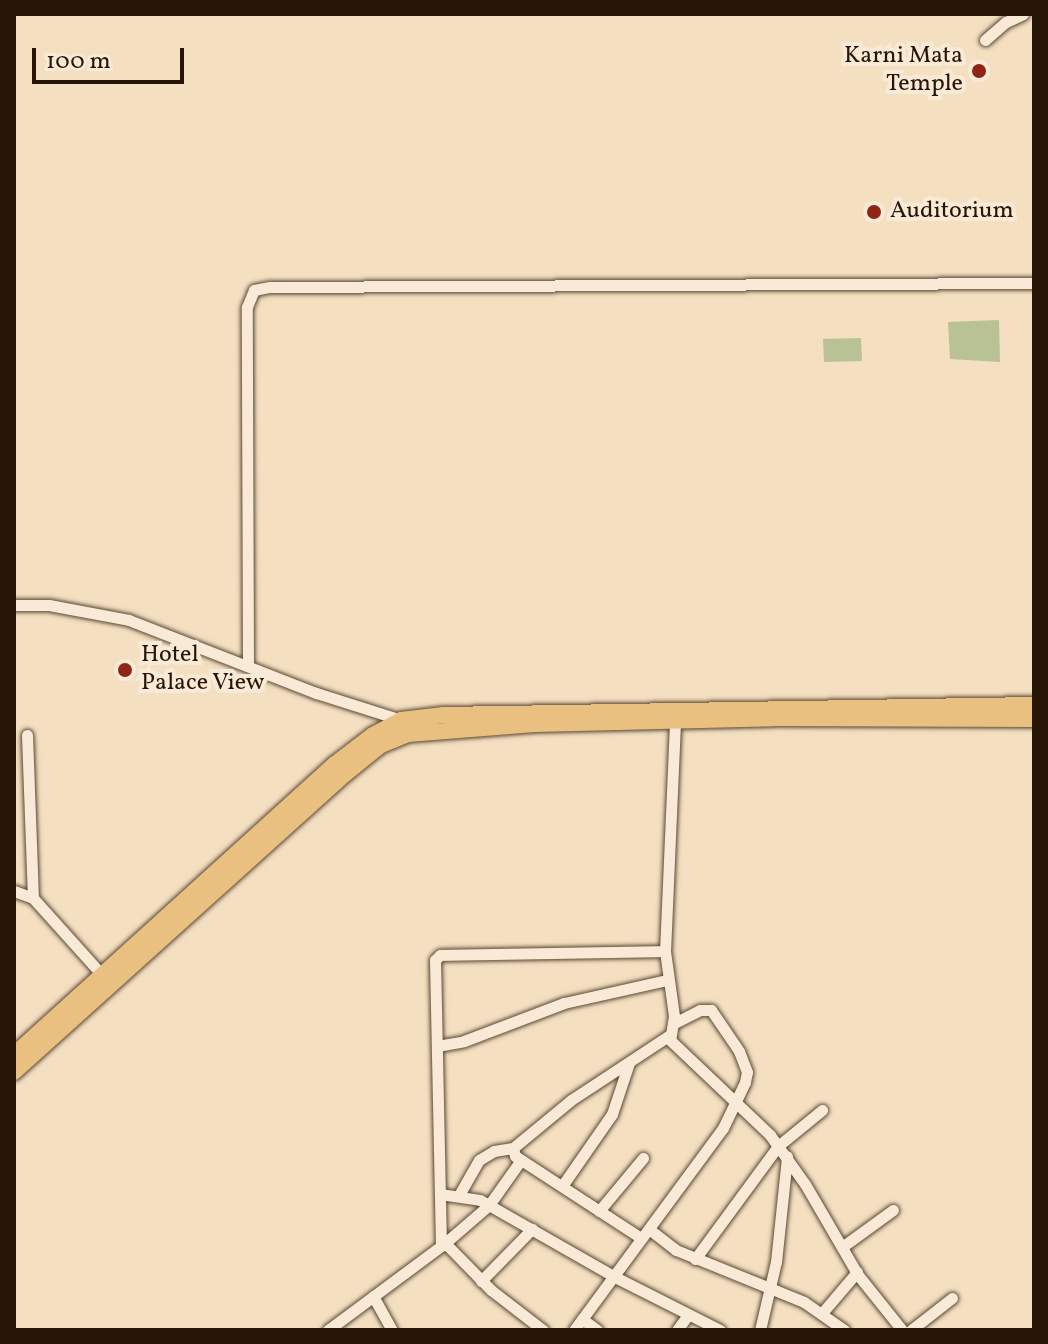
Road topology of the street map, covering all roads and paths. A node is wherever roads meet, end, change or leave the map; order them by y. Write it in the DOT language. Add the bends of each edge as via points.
graph roads {
  1 [pos="1023,14"];
  2 [pos="985,40"];
  3 [pos="1034,283"];
  4 [pos="14,605"];
  5 [pos="248,665"];
  6 [pos="1034,705"];
  7 [pos="1034,719"];
  8 [pos="401,720"];
  9 [pos="675,723"];
  10 [pos="27,735"];
  11 [pos="15,892"];
  12 [pos="33,898"];
  13 [pos="665,951"];
  14 [pos="102,975"];
  15 [pos="667,980"];
  16 [pos="672,1029"];
  17 [pos="437,1046"];
  18 [pos="14,1055"];
  19 [pos="629,1063"];
  20 [pos="14,1072"];
  21 [pos="738,1102"];
  22 [pos="822,1110"];
  23 [pos="778,1146"];
  24 [pos="513,1148"];
  25 [pos="788,1157"];
  26 [pos="643,1158"];
  27 [pos="521,1160"];
  28 [pos="562,1186"];
  29 [pos="440,1194"];
  30 [pos="459,1195"];
  31 [pos="489,1205"];
  32 [pos="893,1210"];
  33 [pos="599,1211"];
  34 [pos="532,1229"];
  35 [pos="645,1234"];
  36 [pos="443,1244"];
  37 [pos="842,1247"];
  38 [pos="695,1259"];
  39 [pos="857,1272"];
  40 [pos="613,1276"];
  41 [pos="481,1281"];
  42 [pos="769,1288"];
  43 [pos="373,1296"];
  44 [pos="952,1298"];
  45 [pos="822,1313"];
  46 [pos="687,1316"];
  47 [pos="582,1319"];
  48 [pos="328,1330"];
  49 [pos="392,1330"];
  50 [pos="543,1330"];
  51 [pos="574,1330"];
  52 [pos="597,1330"];
  53 [pos="677,1330"];
  54 [pos="720,1330"];
  55 [pos="760,1330"];
  56 [pos="844,1330"];
  57 [pos="902,1330"];
  58 [pos="911,1330"];
  1 -- 2 [label="street"];
  3 -- 5 [label="street" via="254,290 247,307"];
  4 -- 5 [label="street" via="49,605 129,620"];
  5 -- 8 [label="street"];
  6 -- 8 [label="main road"];
  7 -- 9 [label="main road"];
  8 -- 14 [label="main road" via="335,764"];
  9 -- 13 [label="street"];
  9 -- 20 [label="main road" via="445,728 381,745"];
  10 -- 12 [label="street"];
  11 -- 12 [label="street"];
  12 -- 14 [label="street"];
  13 -- 15 [label="street"];
  13 -- 17 [label="street" via="440,955 433,965"];
  14 -- 18 [label="main road"];
  15 -- 16 [label="street"];
  15 -- 17 [label="street" via="564,1003"];
  16 -- 19 [label="street"];
  16 -- 21 [label="street" via="673,1045"];
  16 -- 21 [label="street" via="700,1010 711,1010 747,1072"];
  17 -- 29 [label="street"];
  19 -- 24 [label="street" via="571,1100"];
  19 -- 28 [label="street" via="612,1114"];
  21 -- 23 [label="street"];
  21 -- 35 [label="street"];
  22 -- 23 [label="street"];
  23 -- 25 [label="street"];
  23 -- 38 [label="street"];
  24 -- 27 [label="street"];
  24 -- 30 [label="street" via="479,1160"];
  25 -- 37 [label="street"];
  25 -- 42 [label="street"];
  26 -- 33 [label="street"];
  27 -- 28 [label="street"];
  27 -- 31 [label="street"];
  28 -- 33 [label="street"];
  29 -- 30 [label="street"];
  29 -- 36 [label="street"];
  30 -- 31 [label="street"];
  31 -- 34 [label="street"];
  31 -- 36 [label="street"];
  32 -- 37 [label="street"];
  33 -- 35 [label="street"];
  34 -- 40 [label="street"];
  34 -- 41 [label="street"];
  35 -- 38 [label="street"];
  35 -- 40 [label="street"];
  36 -- 41 [label="street"];
  36 -- 43 [label="street"];
  37 -- 39 [label="street"];
  38 -- 42 [label="street"];
  39 -- 45 [label="street"];
  39 -- 57 [label="street"];
  40 -- 46 [label="street"];
  40 -- 47 [label="street"];
  41 -- 50 [label="street"];
  42 -- 45 [label="street"];
  42 -- 55 [label="street"];
  43 -- 48 [label="street"];
  43 -- 49 [label="street"];
  44 -- 58 [label="street"];
  45 -- 56 [label="street"];
  46 -- 53 [label="street"];
  46 -- 54 [label="street"];
  47 -- 51 [label="street"];
  47 -- 52 [label="street"];
}
